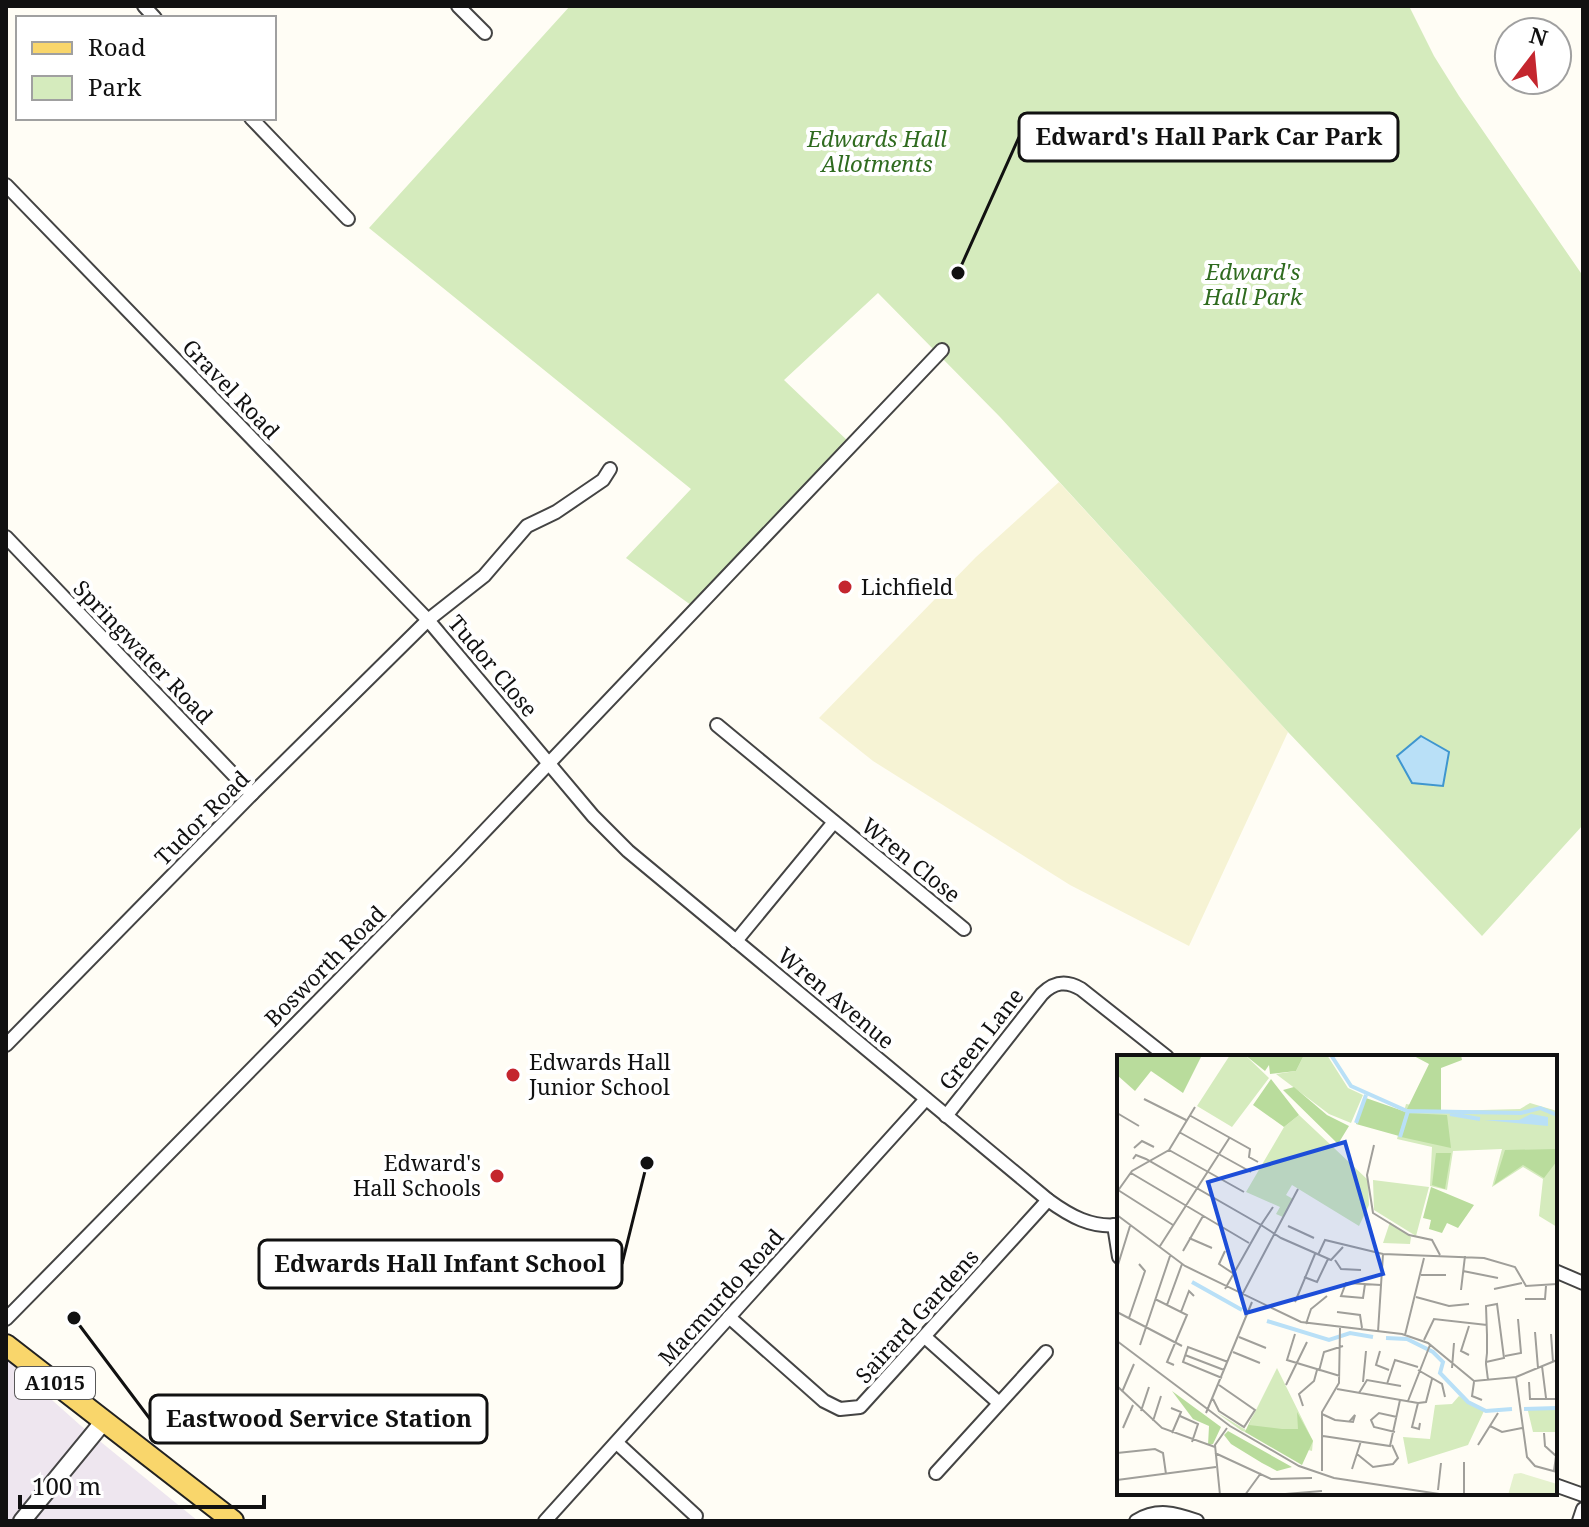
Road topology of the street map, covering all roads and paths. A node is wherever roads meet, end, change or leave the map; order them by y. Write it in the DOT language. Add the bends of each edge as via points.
graph roads {
  1 [pos="458,6"];
  2 [pos="485,33"];
  3 [pos="253,120"];
  4 [pos="6,185"];
  5 [pos="348,219"];
  6 [pos="942,350"];
  7 [pos="610,469"];
  8 [pos="6,537"];
  9 [pos="428,620"];
  10 [pos="717,725"];
  11 [pos="550,764"];
  12 [pos="252,794"];
  13 [pos="834,822"];
  14 [pos="964,929"];
  15 [pos="736,941"];
  16 [pos="6,1045"];
  17 [pos="1164,1055"];
  18 [pos="926,1099"];
  19 [pos="946,1116"];
  20 [pos="1048,1200"];
  21 [pos="1117,1225"];
  22 [pos="1557,1272"];
  23 [pos="1583,1283"];
  24 [pos="729,1317"];
  25 [pos="6,1319"];
  26 [pos="925,1337"];
  27 [pos="6,1345"];
  28 [pos="1046,1352"];
  29 [pos="999,1403"];
  30 [pos="104,1421"];
  31 [pos="617,1443"];
  32 [pos="936,1473"];
  33 [pos="1557,1486"];
  34 [pos="1583,1495"];
  35 [pos="1583,1509"];
  36 [pos="696,1516"];
  37 [pos="22,1521"];
  38 [pos="233,1521"];
  39 [pos="545,1521"];
  40 [pos="1136,1521"];
  41 [pos="1197,1521"];
  42 [pos="1579,1521"];
  1 -- 2 [label="street"];
  3 -- 5 [label="street"];
  4 -- 9 [label="street, Gravel Road"];
  6 -- 11 [label="street, Bosworth Road"];
  7 -- 9 [label="street, Tudor Close" via="603,480 522,530 476,584"];
  8 -- 12 [label="street, Springwater Road"];
  9 -- 11 [label="street, Tudor Close"];
  9 -- 12 [label="street, Tudor Road"];
  10 -- 13 [label="street, Wren Close"];
  11 -- 15 [label="street, Wren Avenue" via="609,833"];
  11 -- 25 [label="street, Bosworth Road"];
  12 -- 16 [label="street, Tudor Road"];
  13 -- 14 [label="street, Wren Close"];
  13 -- 15 [label="street, Wren Close"];
  15 -- 18 [label="street, Wren Avenue"];
  17 -- 19 [label="street, Green Lane" via="1081,989 1056,984 1042,994"];
  18 -- 19 [label="street, Wren Avenue"];
  18 -- 24 [label="street, Macmurdo Road"];
  19 -- 20 [label="street, Wren Avenue"];
  20 -- 21 [label="street, Wren Avenue" via="1078,1220"];
  20 -- 26 [label="street, Sairard Gardens"];
  22 -- 23 [label="street"];
  24 -- 26 [label="street, Sairard Gardens" via="824,1401 848,1410 866,1402"];
  24 -- 31 [label="street, Macmurdo Road"];
  26 -- 29 [label="street"];
  27 -- 30 [label="main road, A1015"];
  28 -- 29 [label="street"];
  29 -- 32 [label="street"];
  30 -- 37 [label="street"];
  30 -- 38 [label="main road, A1015"];
  31 -- 36 [label="street"];
  31 -- 39 [label="street, Macmurdo Road"];
  33 -- 34 [label="street"];
  35 -- 42 [label="street"];
  40 -- 41 [label="street" via="1161,1512"];
}
